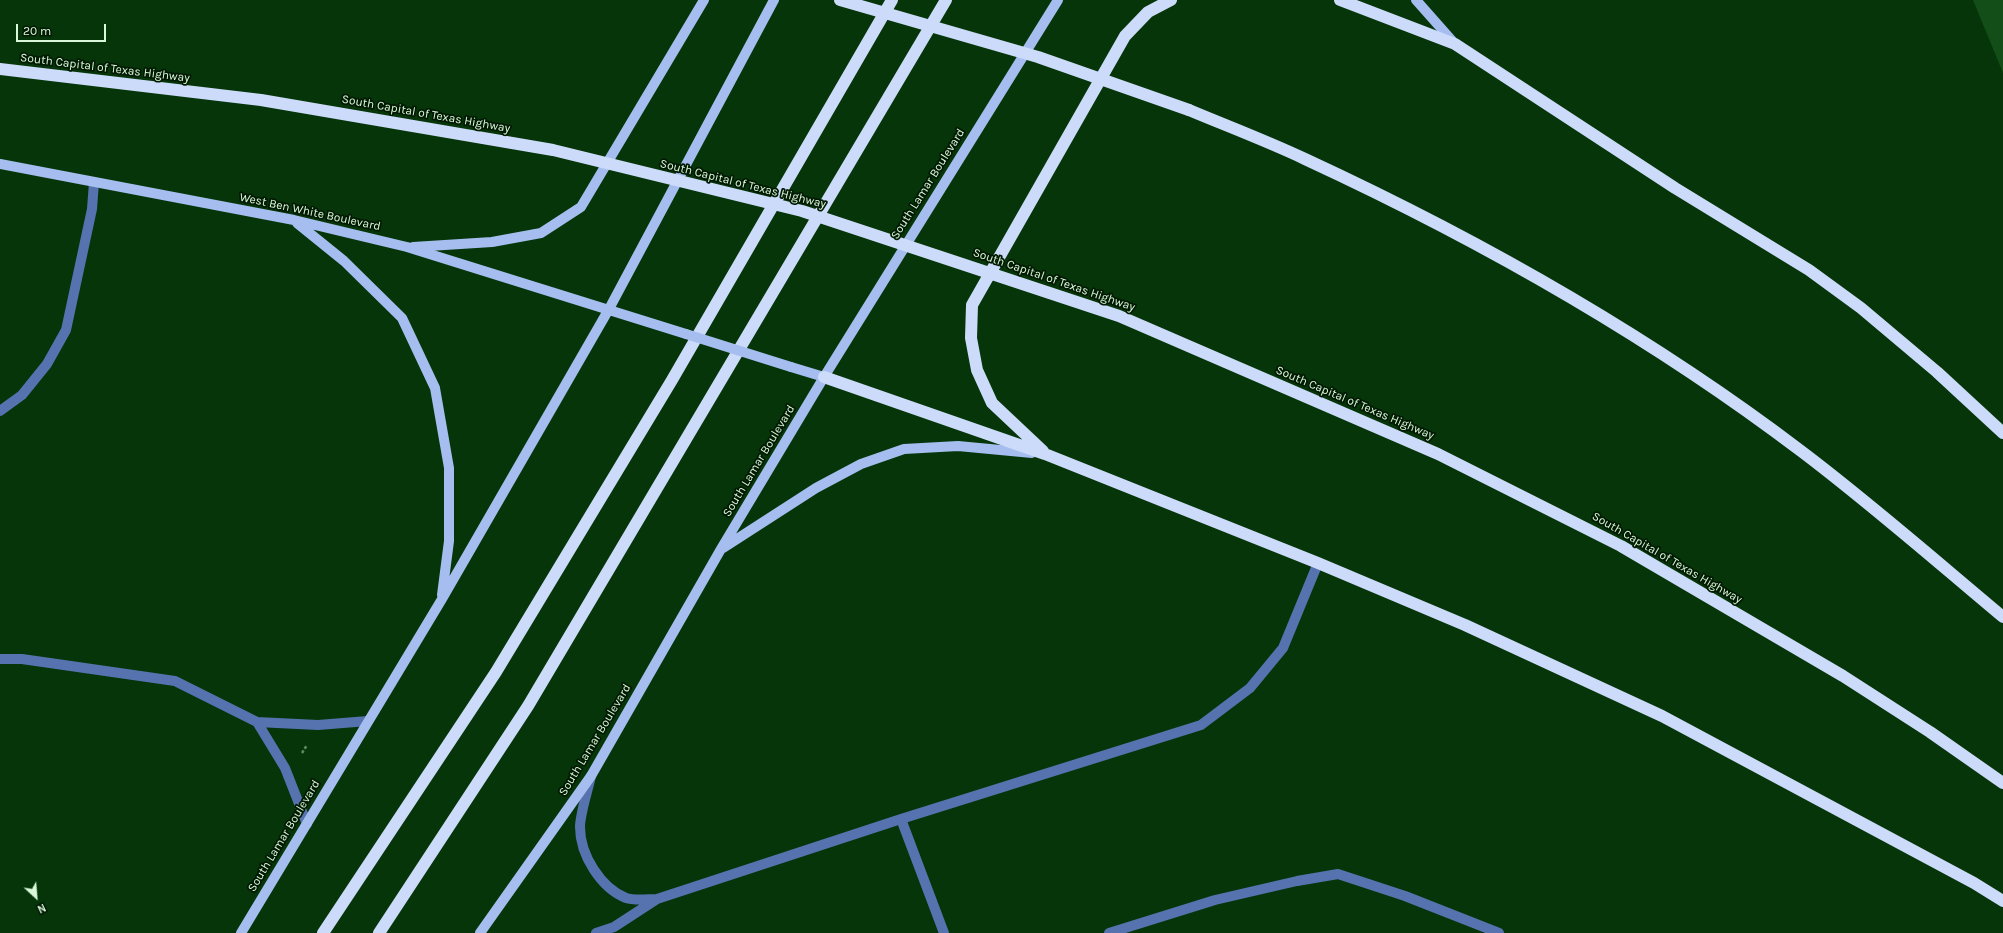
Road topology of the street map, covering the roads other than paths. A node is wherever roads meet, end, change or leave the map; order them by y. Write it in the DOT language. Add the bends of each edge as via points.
graph roads {
  1 [pos="704,0"];
  2 [pos="774,0"];
  3 [pos="840,0"];
  4 [pos="892,0"];
  5 [pos="946,0"];
  6 [pos="1058,0"];
  7 [pos="1171,0"];
  8 [pos="1340,0"];
  9 [pos="1416,0"];
  10 [pos="1455,44"];
  11 [pos="0,69"];
  12 [pos="0,164"];
  13 [pos="94,182"];
  14 [pos="294,220"];
  15 [pos="406,247"];
  16 [pos="609,309"];
  17 [pos="824,377"];
  18 [pos="0,411"];
  19 [pos="2003,433"];
  20 [pos="1045,454"];
  21 [pos="721,549"];
  22 [pos="1318,563"];
  23 [pos="442,599"];
  24 [pos="2003,617"];
  25 [pos="0,659"];
  26 [pos="368,721"];
  27 [pos="257,722"];
  28 [pos="591,776"];
  29 [pos="2003,783"];
  30 [pos="901,819"];
  31 [pos="307,824"];
  32 [pos="657,899"];
  33 [pos="2003,901"];
  34 [pos="241,933"];
  35 [pos="323,933"];
  36 [pos="379,933"];
  37 [pos="480,933"];
  38 [pos="596,933"];
  39 [pos="944,933"];
  40 [pos="1109,933"];
  41 [pos="1499,933"];
  1 -- 15 [label="main road" via="581,207 541,233 492,242"];
  2 -- 16 [label="main road, South Lamar Boulevard"];
  3 -- 24 [label="highway, bridge" via="1038,57 1189,110 1302,157 1398,203 1587,308 1684,370 1800,450 1858,495"];
  4 -- 35 [label="highway" via="672,380 500,665"];
  5 -- 36 [label="highway" via="528,706"];
  6 -- 17 [label="main road, South Lamar Boulevard"];
  7 -- 20 [label="highway" via="1148,12 1125,36 972,304 971,338 977,370 992,402"];
  8 -- 10 [label="highway"];
  9 -- 10 [label="main road"];
  10 -- 19 [label="highway" via="1675,188 1809,270 1861,308"];
  11 -- 29 [label="highway, South Capital of Texas Highway, bridge" via="261,100 552,150 802,211 1119,316 1438,454 1621,546 1843,676"];
  12 -- 13 [label="main road, West Ben White Boulevard"];
  13 -- 14 [label="main road, West Ben White Boulevard"];
  13 -- 18 [label="street" via="92,209 66,330 47,364 22,395"];
  14 -- 15 [label="main road, West Ben White Boulevard"];
  14 -- 23 [label="main road" via="344,261 402,318 436,388 449,468 449,541"];
  15 -- 16 [label="main road, West Ben White Boulevard"];
  16 -- 17 [label="main road, bridge"];
  16 -- 23 [label="main road, South Lamar Boulevard"];
  17 -- 20 [label="highway"];
  17 -- 21 [label="main road, South Lamar Boulevard"];
  20 -- 21 [label="main road" via="958,446 904,449 861,464 816,488"];
  20 -- 22 [label="highway"];
  21 -- 28 [label="main road, South Lamar Boulevard"];
  22 -- 30 [label="street" via="1283,648 1250,688 1202,725"];
  22 -- 33 [label="highway" via="1465,625 1662,716"];
  23 -- 26 [label="main road, South Lamar Boulevard"];
  25 -- 27 [label="street" via="22,659 176,681"];
  26 -- 27 [label="street" via="318,725"];
  26 -- 31 [label="main road, South Lamar Boulevard"];
  27 -- 31 [label="street" via="284,768"];
  28 -- 32 [label="street" via="580,827 585,854 614,892 628,899"];
  28 -- 37 [label="main road, South Lamar Boulevard"];
  30 -- 32 [label="street"];
  30 -- 39 [label="street"];
  31 -- 34 [label="main road, South Lamar Boulevard"];
  32 -- 38 [label="street" via="614,927"];
  40 -- 41 [label="street" via="1215,900 1338,874 1405,896"];
}
